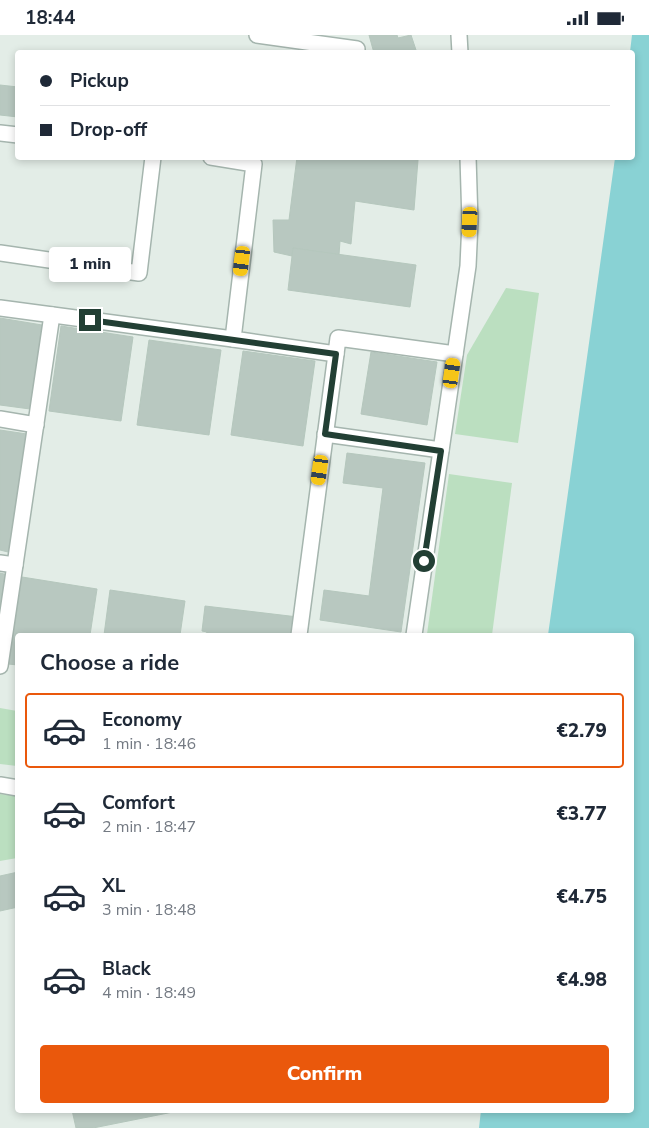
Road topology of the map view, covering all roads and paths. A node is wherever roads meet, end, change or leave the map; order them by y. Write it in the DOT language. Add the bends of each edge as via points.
graph roads {
  1 [pos="257,35"];
  2 [pos="459,35"];
  3 [pos="357,49"];
  4 [pos="460,50"];
  5 [pos="0,133"];
  6 [pos="15,135"];
  7 [pos="153,160"];
  8 [pos="229,160"];
  9 [pos="468,160"];
  10 [pos="0,253"];
  11 [pos="0,309"];
  12 [pos="52,315"];
  13 [pos="233,339"];
  14 [pos="336,354"];
  15 [pos="455,354"];
  16 [pos="0,419"];
  17 [pos="36,425"];
  18 [pos="325,434"];
  19 [pos="441,451"];
  20 [pos="8,564"];
  21 [pos="298,633"];
  22 [pos="414,633"];
  23 [pos="0,666"];
  24 [pos="0,785"];
  25 [pos="15,788"];
  1 -- 3 [label="lane"];
  2 -- 4 [label="lane"];
  5 -- 6 [label="lane"];
  7 -- 10 [label="lane" via="139,273"];
  8 -- 13 [label="lane" via="254,164"];
  9 -- 15 [label="lane" via="468,266"];
  11 -- 12 [label="lane"];
  12 -- 13 [label="lane"];
  12 -- 17 [label="lane"];
  13 -- 14 [label="lane"];
  14 -- 15 [label="lane" via="338,339"];
  14 -- 18 [label="lane"];
  15 -- 19 [label="lane"];
  16 -- 17 [label="lane"];
  17 -- 20 [label="lane"];
  18 -- 19 [label="lane"];
  18 -- 21 [label="lane"];
  19 -- 22 [label="lane"];
  20 -- 23 [label="lane"];
  24 -- 25 [label="lane"];
}
